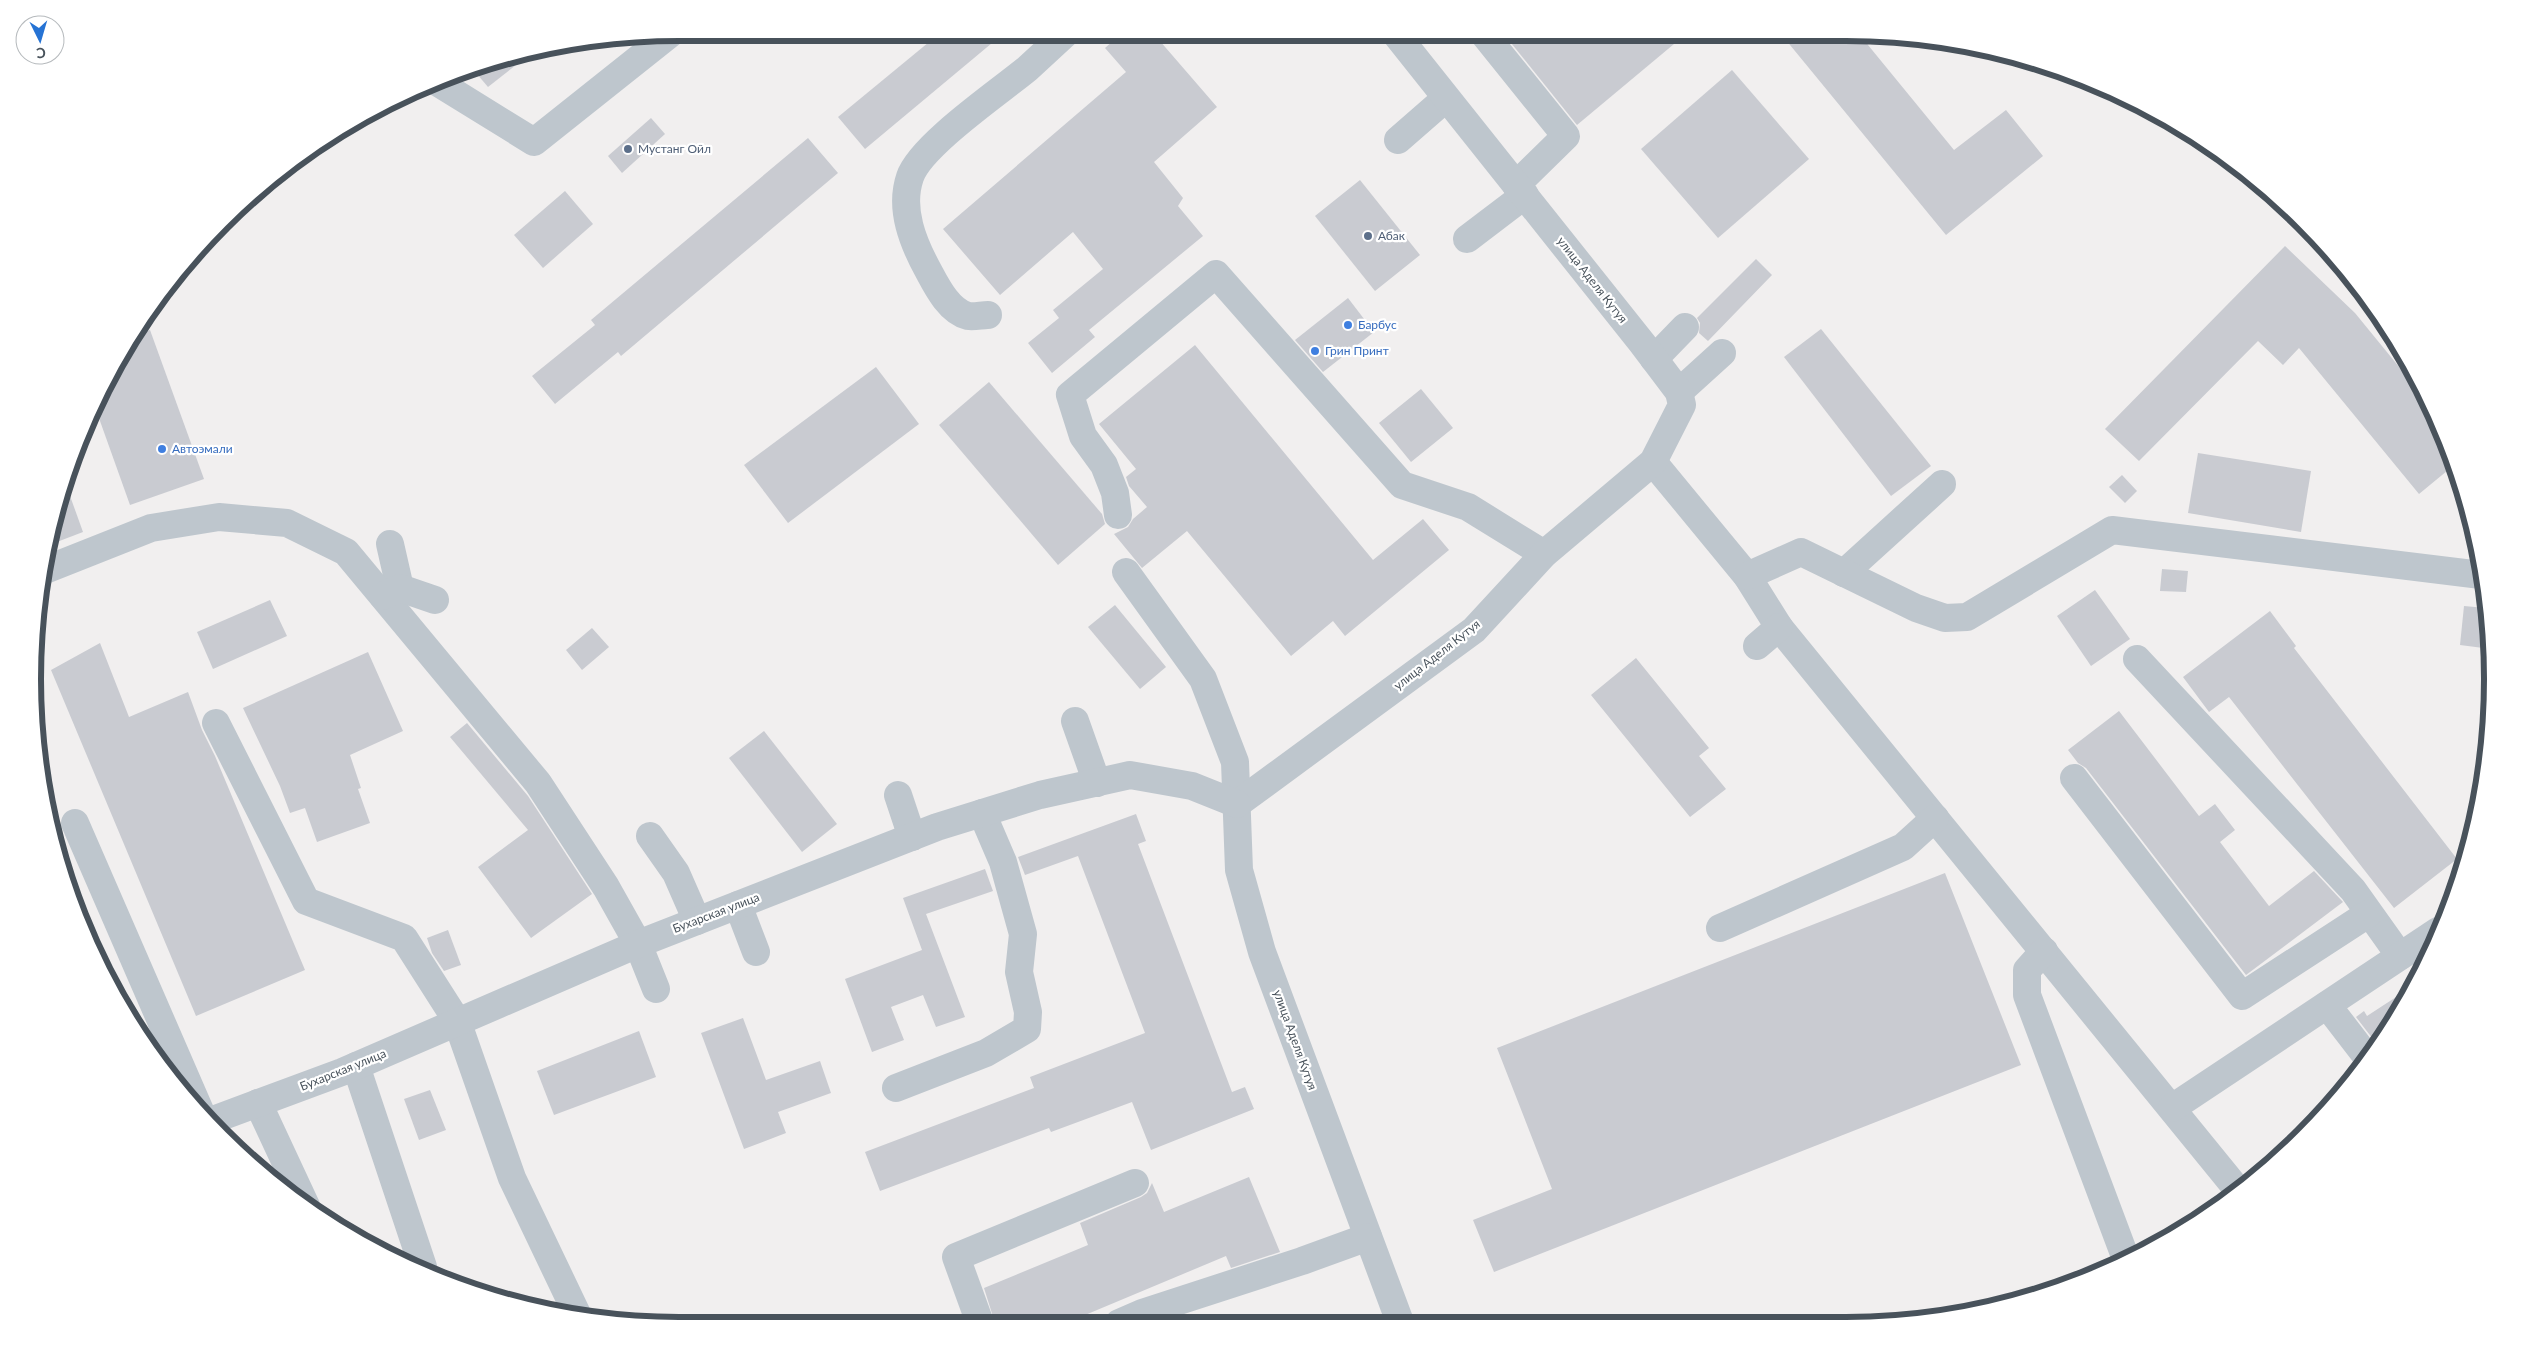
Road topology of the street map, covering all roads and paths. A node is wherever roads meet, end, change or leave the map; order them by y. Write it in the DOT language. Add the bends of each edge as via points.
graph roads {
  1 [pos="1057,41"];
  2 [pos="1401,41"];
  3 [pos="1489,41"];
  4 [pos="660,42"];
  5 [pos="444,86"];
  6 [pos="1445,99"];
  7 [pos="1398,140"];
  8 [pos="1521,190"];
  9 [pos="1467,238"];
  10 [pos="988,315"];
  11 [pos="1685,327"];
  12 [pos="1722,353"];
  13 [pos="1654,360"];
  14 [pos="1679,392"];
  15 [pos="1654,462"];
  16 [pos="1942,484"];
  17 [pos="1118,514"];
  18 [pos="390,544"];
  19 [pos="1544,554"];
  20 [pos="52,567"];
  21 [pos="1126,572"];
  22 [pos="1844,573"];
  23 [pos="2474,573"];
  24 [pos="1747,576"];
  25 [pos="392,592"];
  26 [pos="435,600"];
  27 [pos="1779,627"];
  28 [pos="1757,646"];
  29 [pos="2137,659"];
  30 [pos="1075,721"];
  31 [pos="216,723"];
  32 [pos="2074,778"];
  33 [pos="1098,783"];
  34 [pos="898,795"];
  35 [pos="1237,804"];
  36 [pos="982,813"];
  37 [pos="1935,818"];
  38 [pos="75,823"];
  39 [pos="650,836"];
  40 [pos="912,837"];
  41 [pos="738,905"];
  42 [pos="2368,914"];
  43 [pos="697,921"];
  44 [pos="1720,928"];
  45 [pos="2429,937"];
  46 [pos="638,944"];
  47 [pos="2044,951"];
  48 [pos="756,952"];
  49 [pos="2400,956"];
  50 [pos="656,989"];
  51 [pos="2327,1005"];
  52 [pos="457,1021"];
  53 [pos="2363,1052"];
  54 [pos="356,1066"];
  55 [pos="190,1087"];
  56 [pos="896,1088"];
  57 [pos="258,1103"];
  58 [pos="2172,1108"];
  59 [pos="217,1118"];
  60 [pos="1135,1183"];
  61 [pos="2234,1185"];
  62 [pos="299,1190"];
  63 [pos="1368,1237"];
  64 [pos="2124,1253"];
  65 [pos="422,1262"];
  66 [pos="575,1307"];
  67 [pos="978,1317"];
  68 [pos="1133,1317"];
  69 [pos="1398,1317"];
  1 -- 10 [label="street" via="930,148 910,176 906,201 908,222 936,286 950,305 968,316"];
  2 -- 6 [label="street, улица Аделя Кутуя"];
  3 -- 8 [label="street" via="1566,136"];
  4 -- 5 [label="street" via="534,142"];
  6 -- 7 [label="street"];
  6 -- 8 [label="street, улица Аделя Кутуя"];
  8 -- 9 [label="street"];
  8 -- 13 [label="street, улица Аделя Кутуя"];
  11 -- 13 [label="street"];
  12 -- 14 [label="street"];
  13 -- 14 [label="street, улица Аделя Кутуя"];
  14 -- 15 [label="street, улица Аделя Кутуя" via="1682,406"];
  15 -- 19 [label="street, улица Аделя Кутуя"];
  15 -- 24 [label="street"];
  16 -- 22 [label="street"];
  17 -- 19 [label="street" via="1115,493 1104,465 1083,436 1070,395 1216,274 1402,485 1468,507"];
  18 -- 25 [label="street"];
  19 -- 35 [label="street, улица Аделя Кутуя" via="1474,630"];
  20 -- 25 [label="street" via="151,528 219,517 287,523 346,552"];
  21 -- 35 [label="street" via="1203,679 1235,762"];
  22 -- 23 [label="street" via="1916,608 1945,618 1968,617 2112,530"];
  22 -- 24 [label="street" via="1801,552"];
  24 -- 27 [label="street"];
  25 -- 26 [label="street"];
  25 -- 46 [label="street" via="538,783 606,887"];
  27 -- 28 [label="street"];
  27 -- 37 [label="street"];
  29 -- 42 [label="street" via="2353,890"];
  30 -- 33 [label="street"];
  31 -- 52 [label="street" via="306,901 404,938"];
  32 -- 42 [label="street" via="2242,996"];
  33 -- 35 [label="street, Бухарская улица" via="1130,775 1192,786"];
  33 -- 36 [label="street, Бухарская улица" via="1040,795"];
  34 -- 40 [label="street"];
  35 -- 63 [label="street, улица Аделя Кутуя" via="1239,870 1262,952"];
  36 -- 40 [label="street, Бухарская улица"];
  36 -- 56 [label="street" via="1004,862 1024,934 1019,972 1028,1012 1027,1029 986,1053"];
  37 -- 44 [label="street" via="1903,847"];
  37 -- 47 [label="street"];
  38 -- 55 [label="street"];
  39 -- 43 [label="street" via="676,873"];
  40 -- 41 [label="street, Бухарская улица"];
  41 -- 43 [label="street, Бухарская улица"];
  41 -- 48 [label="street"];
  42 -- 49 [label="street"];
  43 -- 46 [label="street, Бухарская улица"];
  45 -- 49 [label="street"];
  46 -- 50 [label="street"];
  46 -- 52 [label="street, Бухарская улица"];
  47 -- 58 [label="street"];
  47 -- 64 [label="street" via="2027,970 2027,995"];
  49 -- 51 [label="street"];
  51 -- 53 [label="street"];
  51 -- 58 [label="street"];
  52 -- 54 [label="street, Бухарская улица"];
  52 -- 66 [label="street" via="512,1178"];
  54 -- 57 [label="street, Бухарская улица"];
  54 -- 65 [label="street"];
  57 -- 59 [label="street, Бухарская улица"];
  57 -- 62 [label="street"];
  58 -- 61 [label="street"];
  60 -- 67 [label="street" via="956,1257"];
  63 -- 68 [label="street"];
  63 -- 69 [label="street, улица Аделя Кутуя"];
}
